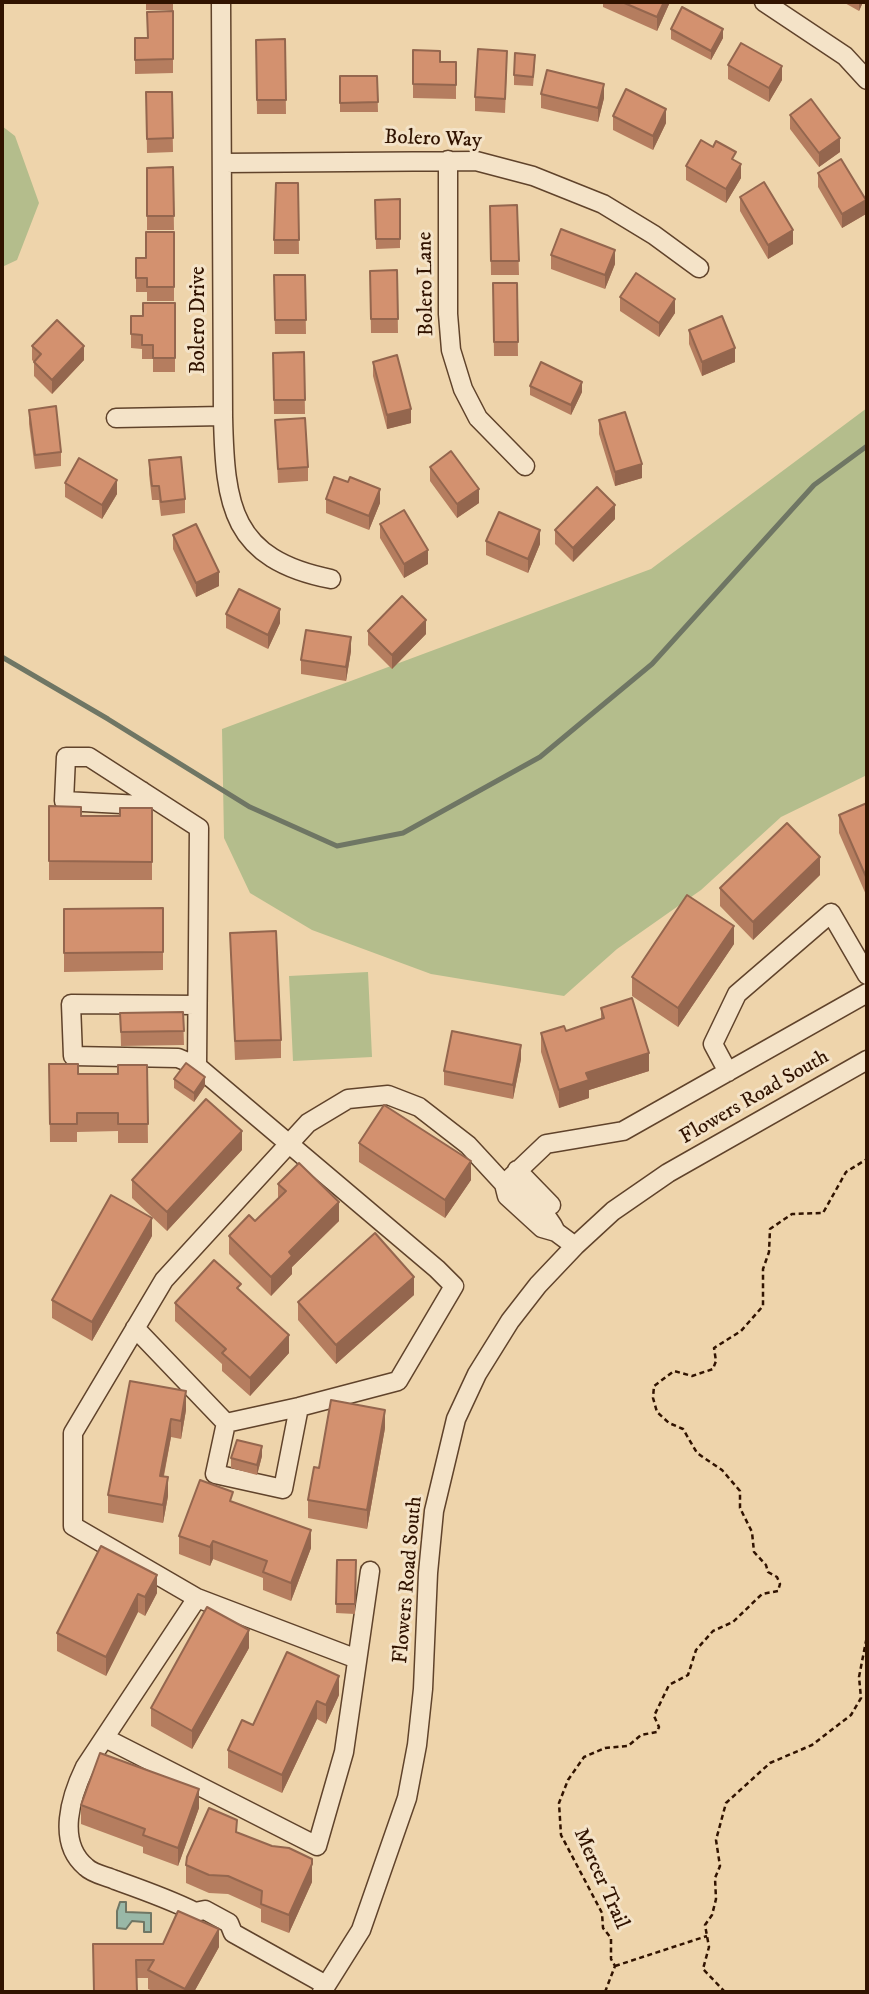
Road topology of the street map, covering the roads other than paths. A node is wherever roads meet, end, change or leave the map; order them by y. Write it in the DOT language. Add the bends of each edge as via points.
graph roads {
  1 [pos="221,2"];
  2 [pos="764,2"];
  3 [pos="867,80"];
  4 [pos="448,160"];
  5 [pos="223,163"];
  6 [pos="699,268"];
  7 [pos="223,416"];
  8 [pos="116,418"];
  9 [pos="525,466"];
  10 [pos="331,579"];
  11 [pos="142,791"];
  12 [pos="867,975"];
  13 [pos="867,993"];
  14 [pos="197,1005"];
  15 [pos="867,1060"];
  16 [pos="197,1066"];
  17 [pos="728,1072"];
  18 [pos="289,1143"];
  19 [pos="517,1170"];
  20 [pos="504,1184"];
  21 [pos="554,1226"];
  22 [pos="575,1246"];
  23 [pos="135,1328"];
  24 [pos="299,1407"];
  25 [pos="226,1423"];
  26 [pos="369,1572"];
  27 [pos="197,1598"];
  28 [pos="357,1659"];
  29 [pos="104,1738"];
  30 [pos="324,1989"];
  1 -- 5 [label="street, Bolero Drive"];
  2 -- 3 [label="street" via="845,56"];
  4 -- 5 [label="street, Bolero Way"];
  4 -- 6 [label="street, Bolero Way" via="476,161 533,176 603,204"];
  4 -- 9 [label="street, Bolero Lane" via="451,350 478,418"];
  5 -- 7 [label="street, Bolero Drive"];
  7 -- 8 [label="street"];
  7 -- 10 [label="street, Bolero Drive" via="225,473 240,523 267,556 289,568"];
  11 -- 11 [label="street" via="89,757 66,757 64,801 141,805"];
  11 -- 14 [label="street" via="199,828"];
  12 -- 17 [label="street" via="831,913 737,994 713,1044"];
  13 -- 17 [label="street"];
  14 -- 16 [label="street"];
  14 -- 16 [label="street" via="71,1004 73,1056 178,1058"];
  15 -- 22 [label="street, Flowers Road South" via="668,1174 613,1211"];
  16 -- 18 [label="street"];
  17 -- 19 [label="street" via="623,1131 545,1144"];
  18 -- 20 [label="street" via="308,1123 348,1098 388,1096 419,1107 468,1145"];
  18 -- 23 [label="street" via="164,1280"];
  18 -- 24 [label="street" via="454,1286 398,1381"];
  19 -- 20 [label="street"];
  19 -- 21 [label="street" via="554,1208"];
  20 -- 21 [label="street" via="515,1187"];
  21 -- 22 [label="street"];
  22 -- 30 [label="street, Flowers Road South" via="510,1321 456,1419 434,1511 423,1689 407,1798 360,1930"];
  23 -- 25 [label="street"];
  23 -- 27 [label="street" via="74,1433 73,1526"];
  24 -- 25 [label="street"];
  24 -- 25 [label="street" via="283,1489 215,1474"];
  26 -- 28 [label="street"];
  27 -- 28 [label="street"];
  27 -- 29 [label="street"];
  28 -- 29 [label="street" via="344,1752 317,1846"];
  29 -- 30 [label="street" via="75,1788 69,1816 75,1856 87,1869 195,1912 197,1922 222,1934 233,1933"];
}
